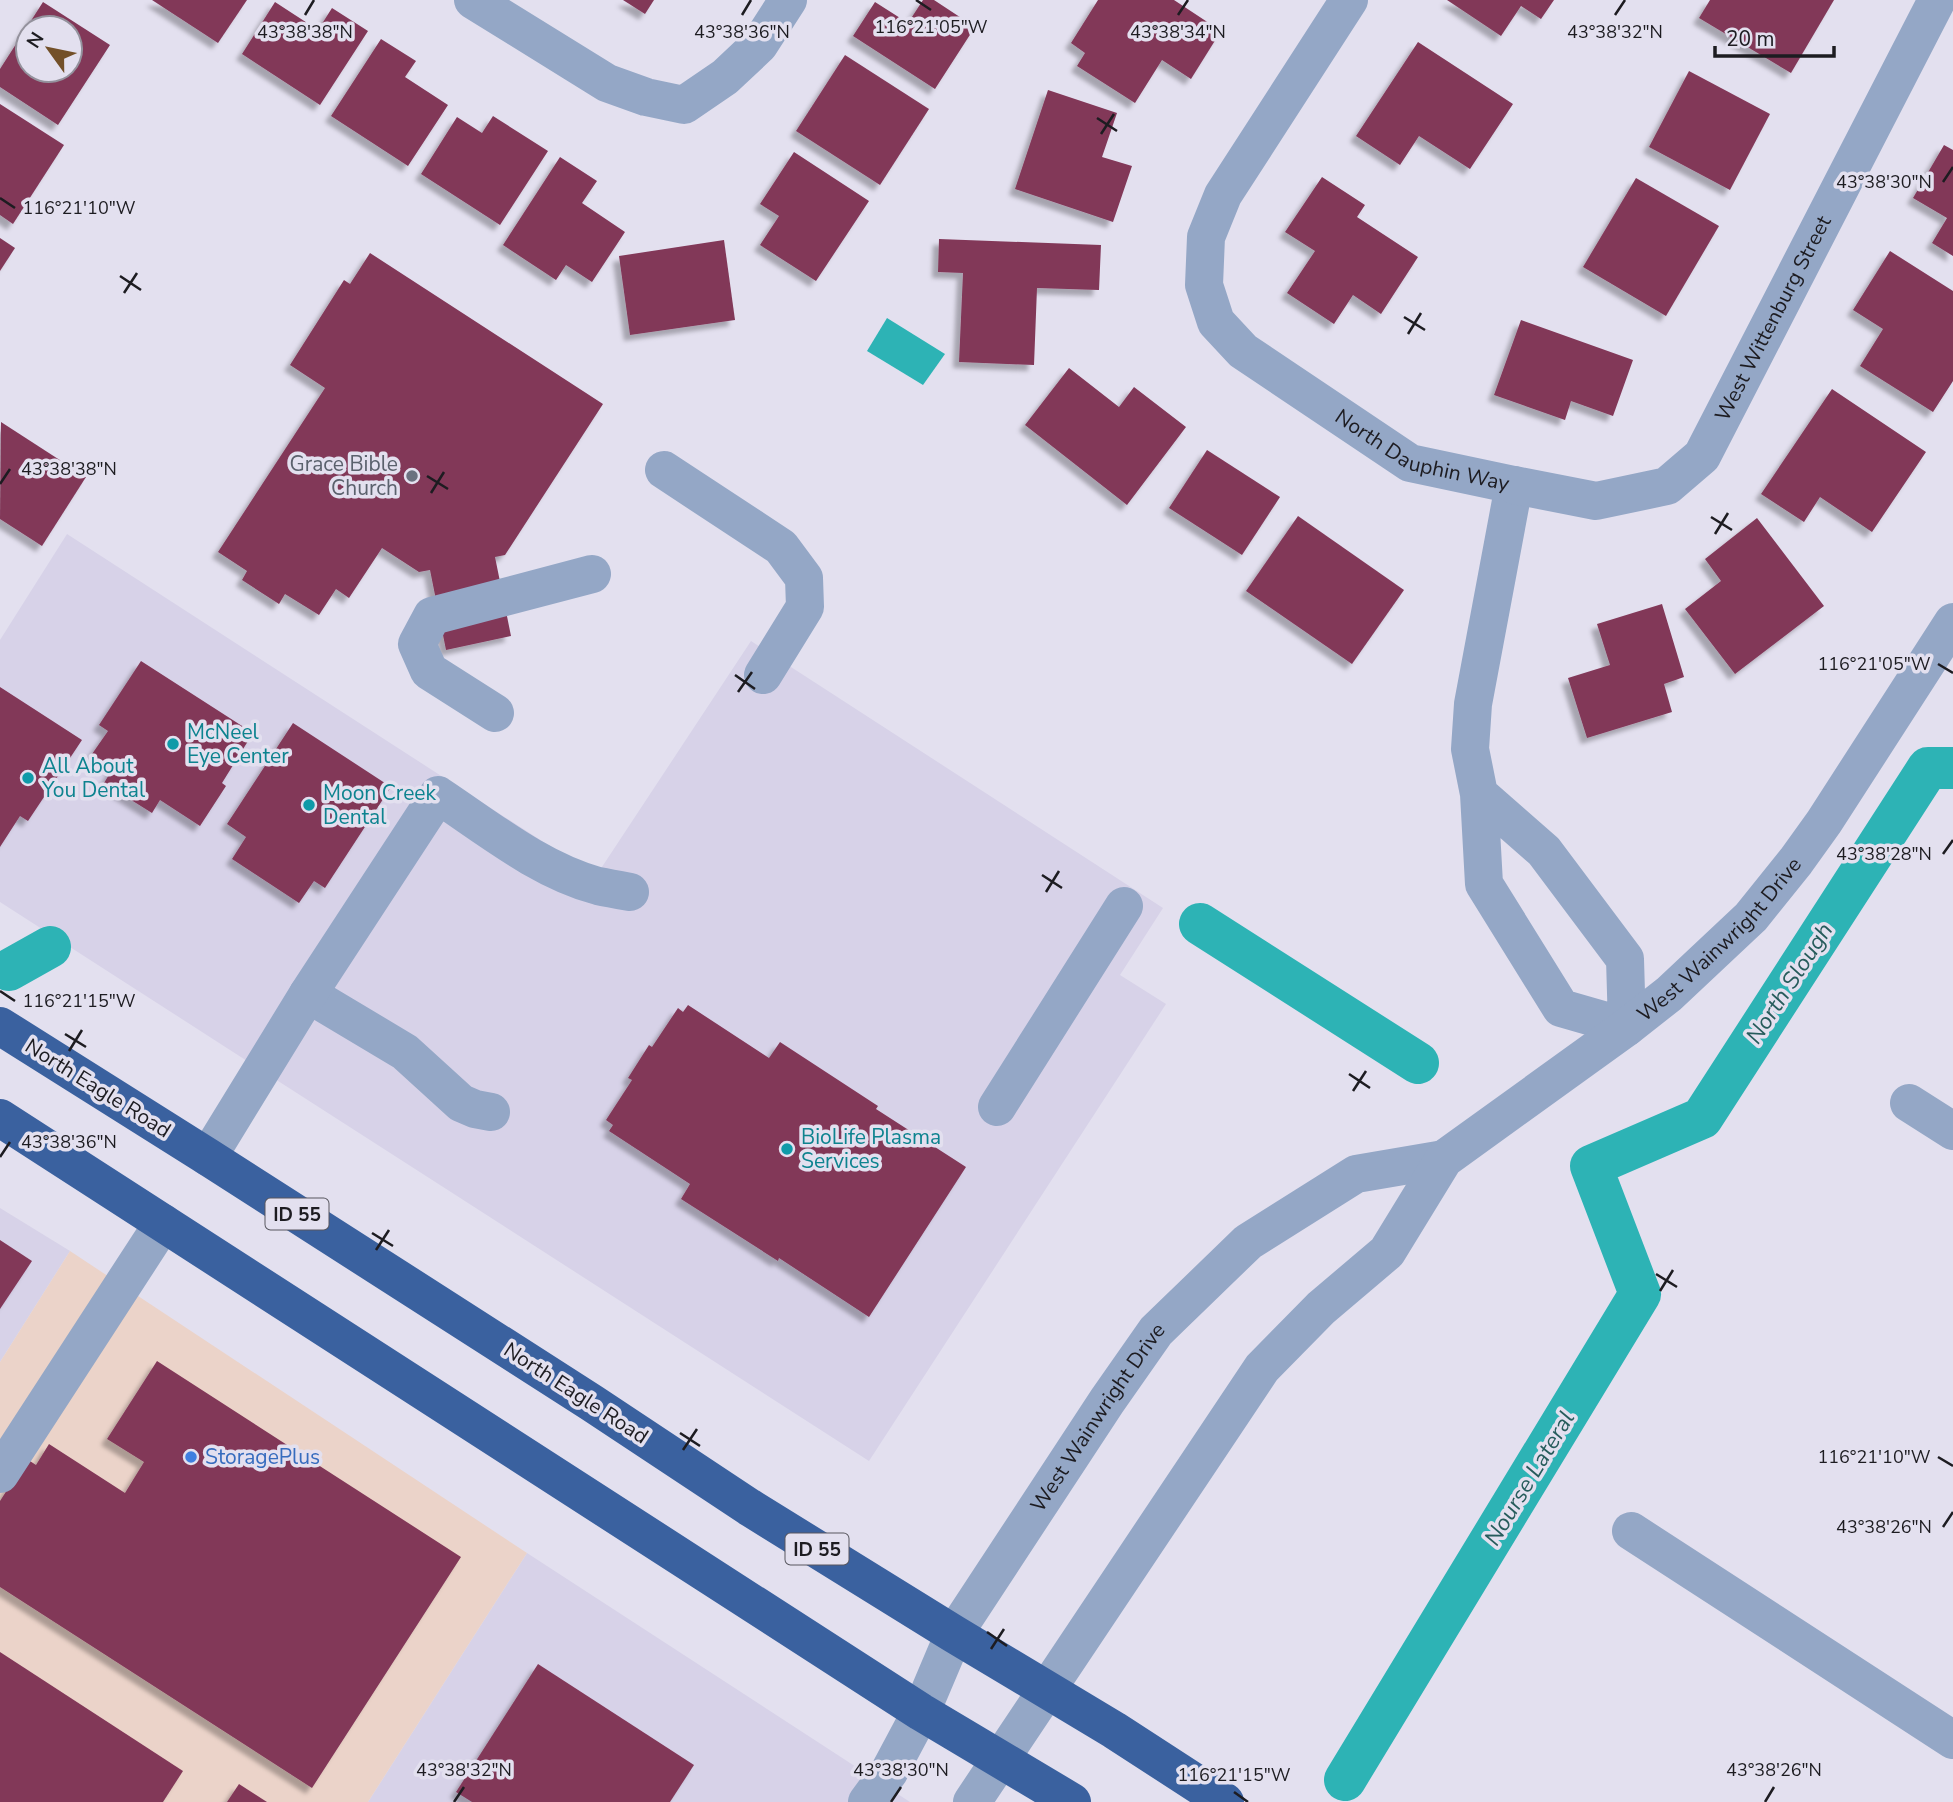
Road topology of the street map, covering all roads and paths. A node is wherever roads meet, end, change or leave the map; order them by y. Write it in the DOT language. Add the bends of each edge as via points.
graph roads {
  1 [pos="473,0"];
  2 [pos="788,0"];
  3 [pos="1349,0"];
  4 [pos="1937,0"];
  5 [pos="664,470"];
  6 [pos="1514,485"];
  7 [pos="592,574"];
  8 [pos="1953,622"];
  9 [pos="763,675"];
  10 [pos="495,713"];
  11 [pos="1479,794"];
  12 [pos="630,892"];
  13 [pos="1124,906"];
  14 [pos="308,994"];
  15 [pos="0,1026"];
  16 [pos="1627,1027"];
  17 [pos="1909,1103"];
  18 [pos="997,1107"];
  19 [pos="491,1112"];
  20 [pos="0,1118"];
  21 [pos="1953,1131"];
  22 [pos="208,1157"];
  23 [pos="1444,1159"];
  24 [pos="163,1223"];
  25 [pos="0,1474"];
  26 [pos="1631,1531"];
  27 [pos="954,1634"];
  28 [pos="1047,1689"];
  29 [pos="921,1712"];
  30 [pos="1953,1740"];
  31 [pos="1002,1759"];
  32 [pos="867,1802"];
  33 [pos="972,1802"];
  34 [pos="1072,1802"];
  35 [pos="1225,1802"];
  1 -- 2 [label="street" via="607,83 684,105 725,77 759,44"];
  3 -- 6 [label="street, North Dauphin Way" via="1223,195 1206,237 1204,285 1216,322 1243,351 1410,463"];
  4 -- 6 [label="street, West Wittenburg Street" via="1702,456 1667,486 1596,501"];
  5 -- 9 [label="street" via="780,547 804,578 805,607"];
  6 -- 11 [label="street, North Dauphin Way" via="1473,704 1470,749"];
  7 -- 10 [label="street" via="432,616 417,644 429,671"];
  8 -- 16 [label="street, West Wainwright Drive" via="1824,822 1751,917"];
  11 -- 16 [label="street" via="1544,851 1625,959"];
  11 -- 16 [label="street, North Dauphin Way" via="1484,884 1561,1008"];
  12 -- 14 [label="street" via="598,886 532,857 438,795"];
  13 -- 18 [label="street"];
  14 -- 19 [label="street" via="405,1052 461,1103"];
  14 -- 22 [label="street"];
  15 -- 22 [label="highway, North Eagle Road / ID 55"];
  16 -- 23 [label="street, West Wainwright Drive"];
  17 -- 21 [label="street"];
  20 -- 24 [label="highway"];
  22 -- 27 [label="highway, North Eagle Road / ID 55"];
  23 -- 27 [label="street, West Wainwright Drive" via="1356,1174 1248,1242 1156,1331"];
  23 -- 28 [label="street, West Wainwright Drive" via="1387,1252 1321,1308 1262,1368"];
  24 -- 25 [label="street"];
  24 -- 29 [label="highway"];
  26 -- 30 [label="street"];
  27 -- 28 [label="highway, North Eagle Road / ID 55"];
  27 -- 29 [label="street, West Wainwright Drive"];
  28 -- 31 [label="street, West Wainwright Drive"];
  28 -- 35 [label="highway, North Eagle Road / ID 55"];
  29 -- 31 [label="highway"];
  29 -- 32 [label="street, West Wainwright Drive"];
  31 -- 33 [label="street, West Wainwright Drive"];
  31 -- 34 [label="highway"];
}
